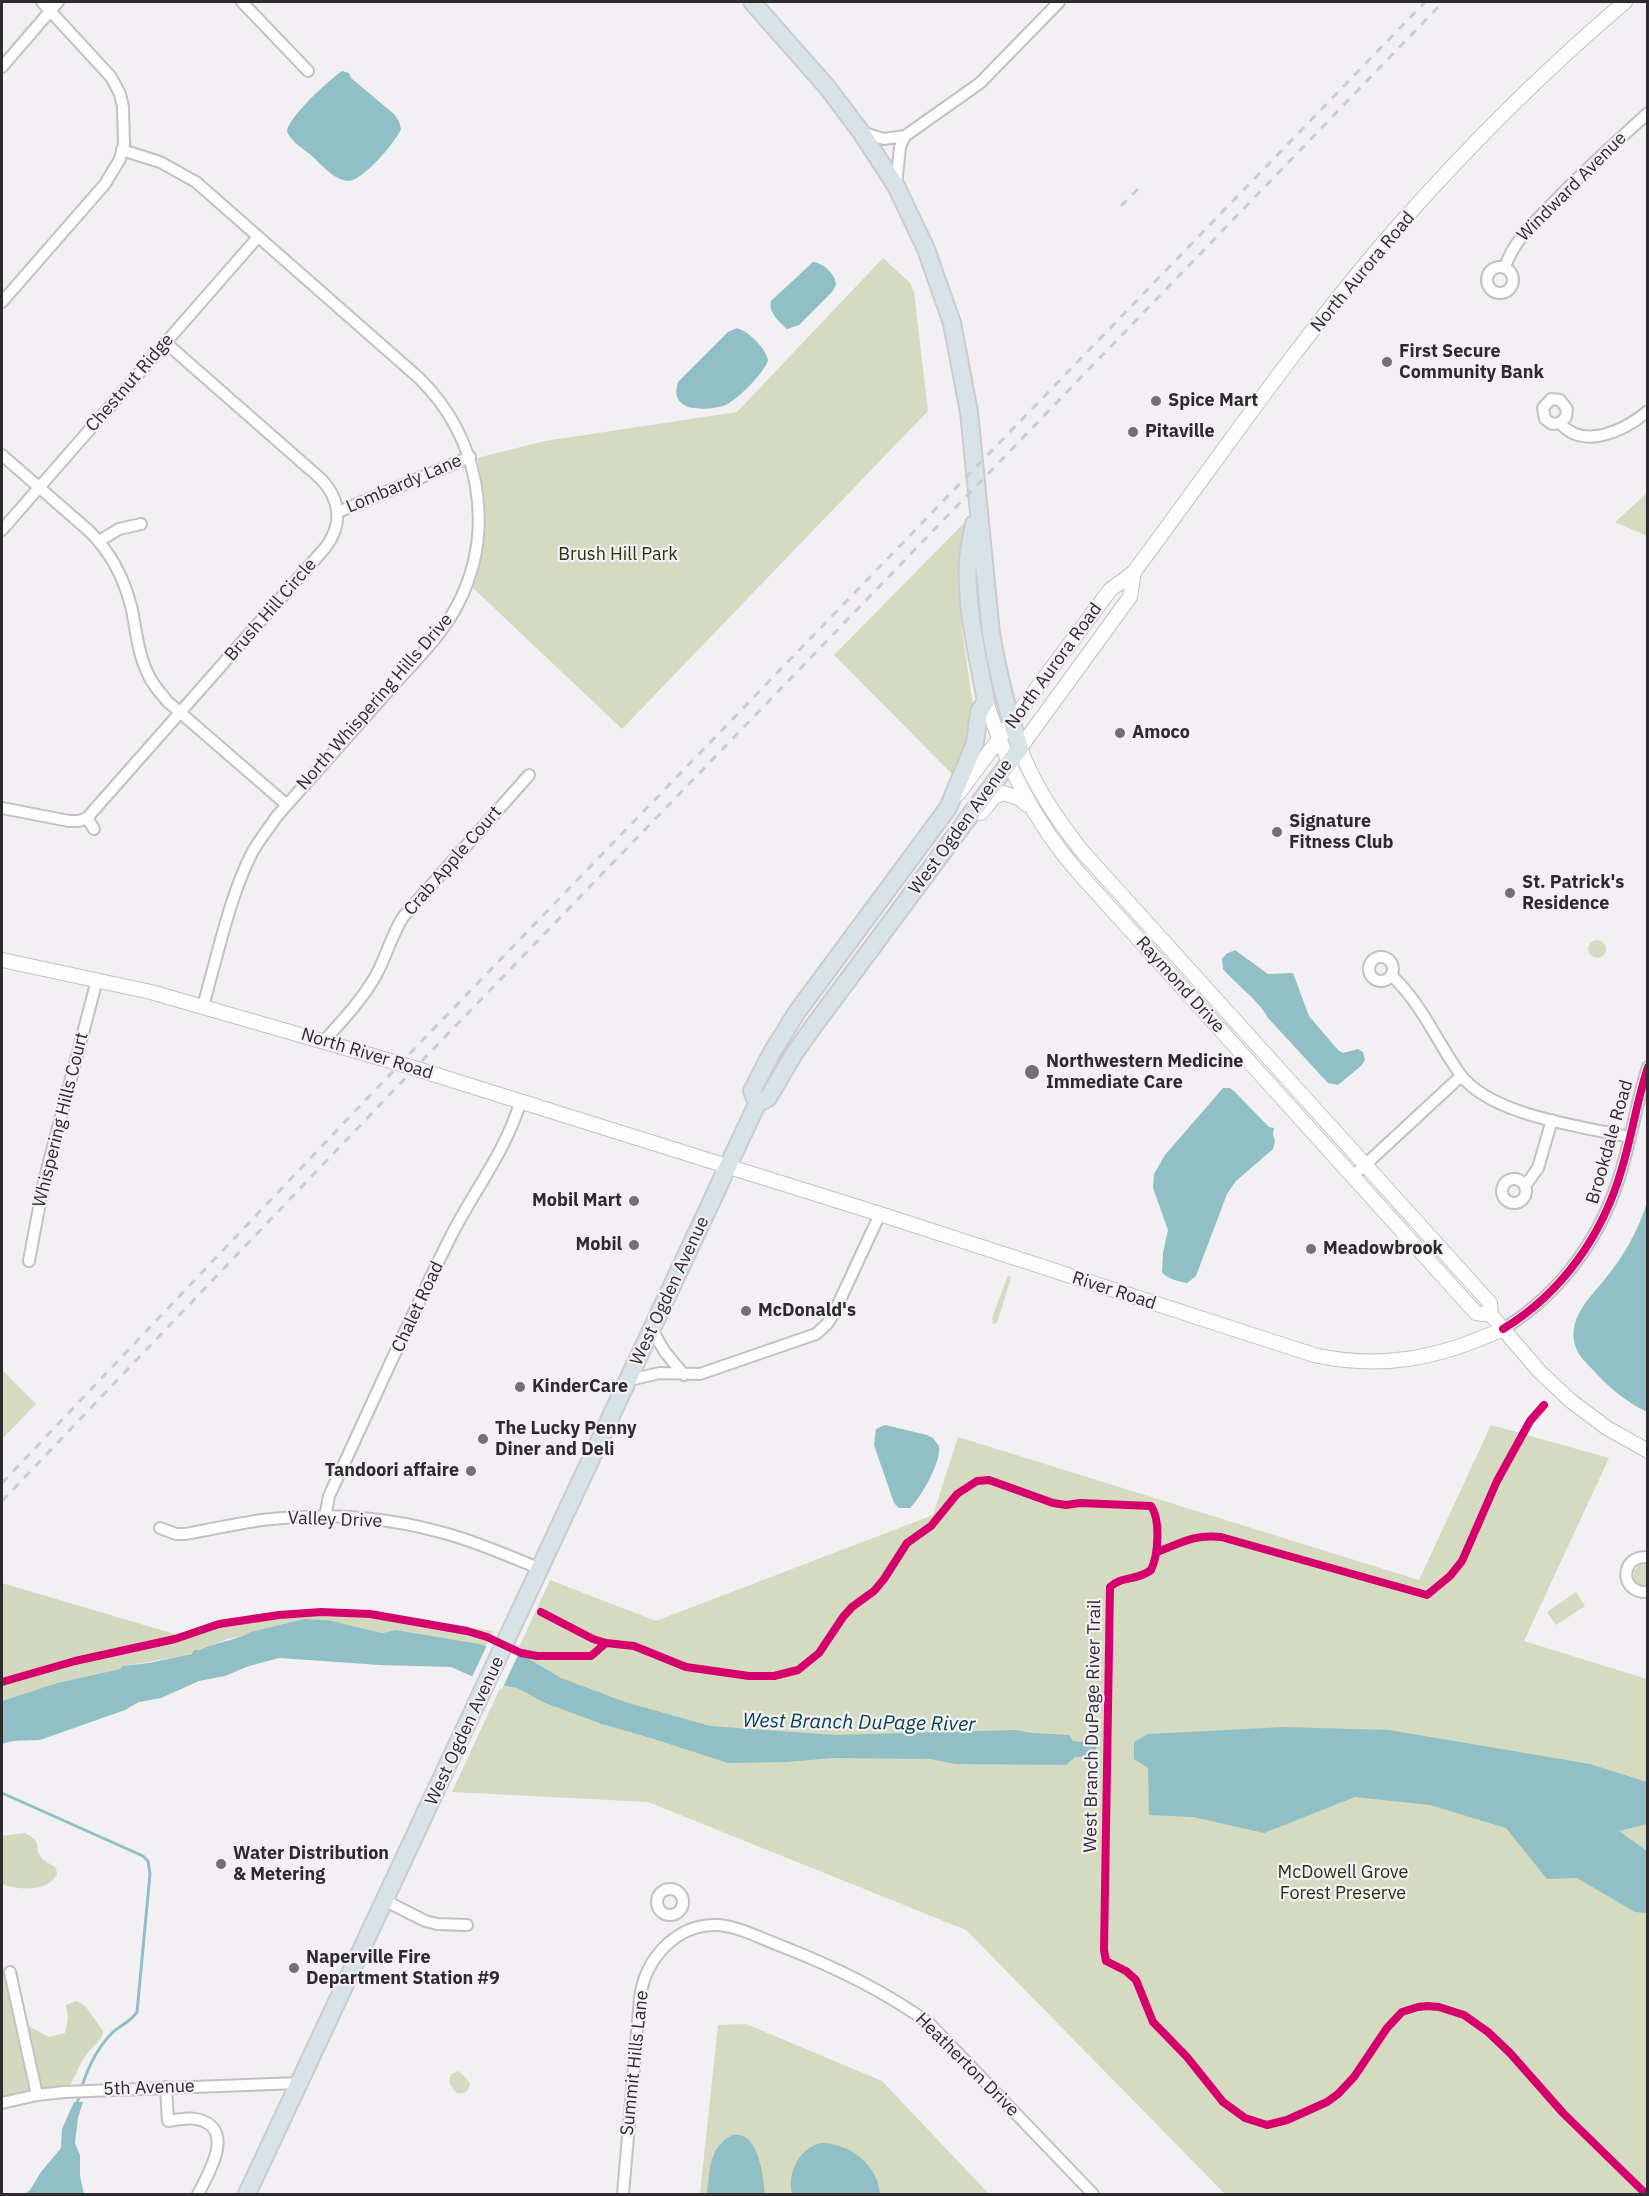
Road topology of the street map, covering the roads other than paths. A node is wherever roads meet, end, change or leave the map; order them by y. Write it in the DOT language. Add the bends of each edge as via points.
graph roads {
  1 [pos="42,2"];
  2 [pos="58,2"];
  3 [pos="242,2"];
  4 [pos="752,2"];
  5 [pos="1059,2"];
  6 [pos="1625,2"];
  7 [pos="50,11"];
  8 [pos="2,68"];
  9 [pos="308,70"];
  10 [pos="1647,113"];
  11 [pos="861,132"];
  12 [pos="906,136"];
  13 [pos="123,150"];
  14 [pos="896,186"];
  15 [pos="258,237"];
  16 [pos="1505,267"];
  17 [pos="2,302"];
  18 [pos="166,343"];
  19 [pos="1647,411"];
  20 [pos="1560,423"];
  21 [pos="2,455"];
  22 [pos="470,457"];
  23 [pos="39,487"];
  24 [pos="977,505"];
  25 [pos="338,512"];
  26 [pos="141,524"];
  27 [pos="2,530"];
  28 [pos="99,540"];
  29 [pos="1134,572"];
  30 [pos="986,700"];
  31 [pos="181,713"];
  32 [pos="1011,724"];
  33 [pos="999,741"];
  34 [pos="1020,748"];
  35 [pos="1008,764"];
  36 [pos="529,775"];
  37 [pos="287,805"];
  38 [pos="1029,806"];
  39 [pos="2,808"];
  40 [pos="948,808"];
  41 [pos="87,818"];
  42 [pos="93,829"];
  43 [pos="960,829"];
  44 [pos="893,880"];
  45 [pos="2,960"];
  46 [pos="1392,976"];
  47 [pos="97,980"];
  48 [pos="203,1006"];
  49 [pos="324,1041"];
  50 [pos="1647,1066"];
  51 [pos="1461,1076"];
  52 [pos="520,1102"];
  53 [pos="757,1104"];
  54 [pos="1552,1120"];
  55 [pos="1629,1137"];
  56 [pos="1365,1165"];
  57 [pos="728,1168"];
  58 [pos="1352,1177"];
  59 [pos="1525,1186"];
  60 [pos="880,1214"];
  61 [pos="29,1261"];
  62 [pos="1491,1316"];
  63 [pos="1503,1329"];
  64 [pos="652,1330"];
  65 [pos="684,1375"];
  66 [pos="629,1380"];
  67 [pos="1647,1451"];
  68 [pos="325,1517"];
  69 [pos="160,1528"];
  70 [pos="1647,1557"];
  71 [pos="541,1569"];
  72 [pos="1647,1592"];
  73 [pos="386,1900"];
  74 [pos="676,1914"];
  75 [pos="467,1925"];
  76 [pos="684,1932"];
  77 [pos="10,1972"];
  78 [pos="298,2084"];
  79 [pos="166,2087"];
  80 [pos="37,2095"];
  81 [pos="2,2103"];
  82 [pos="198,2194"];
  83 [pos="247,2194"];
  84 [pos="623,2194"];
  85 [pos="1093,2194"];
  1 -- 7 [label="street"];
  2 -- 7 [label="street"];
  3 -- 9 [label="street"];
  4 -- 11 [label="main road, West Ogden Avenue"];
  5 -- 12 [label="street" via="981,83"];
  6 -- 29 [label="street, North Aurora Road" via="1520,97 1390,236 1301,347"];
  7 -- 8 [label="street"];
  7 -- 13 [label="street" via="111,77 120,94 125,115"];
  10 -- 16 [label="street, Windward Avenue" via="1532,225 1514,247"];
  11 -- 12 [label="street" via="884,139"];
  11 -- 14 [label="main road, West Ogden Avenue"];
  12 -- 14 [label="street" via="899,153"];
  13 -- 15 [label="street, North Whispering Hills Drive" via="171,167 195,182"];
  13 -- 17 [label="street" via="105,184"];
  14 -- 24 [label="main road, West Ogden Avenue" via="926,249 952,323 969,412"];
  15 -- 18 [label="street, Chestnut Ridge"];
  15 -- 22 [label="street, North Whispering Hills Drive" via="429,388 453,421"];
  18 -- 23 [label="street, Chestnut Ridge"];
  18 -- 25 [label="street" via="321,479 331,491"];
  19 -- 20 [label="street" via="1619,430 1597,436 1570,432"];
  21 -- 23 [label="street"];
  22 -- 25 [label="street, Lombardy Lane"];
  22 -- 37 [label="street, North Whispering Hills Drive" via="478,495 479,532 471,571 457,605 434,640"];
  23 -- 27 [label="street, Chestnut Ridge"];
  23 -- 28 [label="street"];
  24 -- 30 [label="main road, West Ogden Avenue" via="968,561 974,637"];
  24 -- 32 [label="main road, West Ogden Avenue" via="991,633"];
  25 -- 31 [label="street, Brush Hill Circle" via="338,521 325,548"];
  26 -- 28 [label="street"];
  28 -- 31 [label="street" via="127,591 148,674"];
  29 -- 32 [label="street, North Aurora Road" via="1110,590"];
  29 -- 34 [label="street, North Aurora Road" via="1130,597"];
  30 -- 33 [label="street, Raymond Drive"];
  30 -- 40 [label="main road, West Ogden Avenue" via="979,712 975,743"];
  31 -- 37 [label="street"];
  31 -- 41 [label="street, Brush Hill Circle"];
  32 -- 33 [label="street, North Aurora Road"];
  32 -- 34 [label="main road, West Ogden Avenue"];
  33 -- 35 [label="street, Raymond Drive"];
  33 -- 40 [label="street, North Aurora Road"];
  34 -- 35 [label="main road, West Ogden Avenue"];
  34 -- 56 [label="street, Raymond Drive" via="1035,782 1082,851"];
  35 -- 38 [label="street, Raymond Drive"];
  35 -- 43 [label="main road, West Ogden Avenue"];
  36 -- 49 [label="street, Crab Apple Court" via="403,917 365,993"];
  37 -- 48 [label="street, North Whispering Hills Drive" via="262,837 245,868"];
  38 -- 43 [label="street" via="1003,793 994,796 974,821"];
  38 -- 58 [label="street, Raymond Drive" via="1077,871"];
  39 -- 41 [label="street" via="69,821"];
  40 -- 44 [label="main road, North Aurora Road"];
  41 -- 42 [label="street"];
  43 -- 53 [label="main road, West Ogden Avenue" via="794,1054 768,1098"];
  44 -- 53 [label="main road, West Ogden Avenue" via="782,1036 752,1091"];
  45 -- 47 [label="street, North River Road"];
  46 -- 51 [label="street" via="1410,994"];
  47 -- 48 [label="street, North River Road"];
  47 -- 61 [label="street, Whispering Hills Court" via="44,1181"];
  48 -- 49 [label="street, North River Road"];
  49 -- 52 [label="street, North River Road"];
  50 -- 55 [label="street, Brookdale Road"];
  51 -- 54 [label="street" via="1499,1104"];
  51 -- 56 [label="street"];
  52 -- 57 [label="street, North River Road"];
  52 -- 68 [label="street, Chalet Road" via="499,1154 448,1241 329,1496"];
  53 -- 57 [label="main road, West Ogden Avenue"];
  54 -- 55 [label="street"];
  54 -- 59 [label="street" via="1538,1168"];
  55 -- 63 [label="street, Brookdale Road" via="1612,1201 1586,1250 1556,1286"];
  56 -- 58 [label="street"];
  56 -- 62 [label="street, Raymond Drive" via="1490,1303"];
  57 -- 60 [label="street, River Road"];
  57 -- 64 [label="main road, West Ogden Avenue"];
  58 -- 62 [label="street, Raymond Drive" via="1476,1313"];
  60 -- 63 [label="street, River Road" via="1329,1358 1406,1360 1454,1349"];
  60 -- 65 [label="street" via="822,1330 720,1369"];
  62 -- 63 [label="street, Raymond Drive"];
  63 -- 67 [label="street, Raymond Drive" via="1563,1395 1607,1428"];
  64 -- 65 [label="street"];
  64 -- 66 [label="main road, West Ogden Avenue"];
  65 -- 66 [label="street" via="660,1373"];
  66 -- 71 [label="main road, West Ogden Avenue"];
  68 -- 69 [label="street, Valley Drive" via="263,1520 186,1534"];
  68 -- 71 [label="street, Valley Drive" via="422,1527 480,1544"];
  70 -- 72 [label="street" via="1632,1562 1626,1574 1634,1590"];
  71 -- 73 [label="main road, West Ogden Avenue"];
  73 -- 75 [label="street" via="426,1921"];
  73 -- 78 [label="main road, West Ogden Avenue"];
  74 -- 76 [label="street"];
  76 -- 84 [label="street, Summit Hills Lane" via="661,1949 642,1983"];
  76 -- 85 [label="street, Heatherton Drive" via="719,1925 738,1929 824,1962 904,2005 930,2024"];
  77 -- 80 [label="street"];
  78 -- 79 [label="street, 5th Avenue"];
  78 -- 83 [label="main road, West Ogden Avenue"];
  79 -- 80 [label="street, 5th Avenue"];
  79 -- 82 [label="street" via="168,2121 202,2121 215,2132 218,2141"];
  80 -- 81 [label="street, 5th Avenue"];
}
